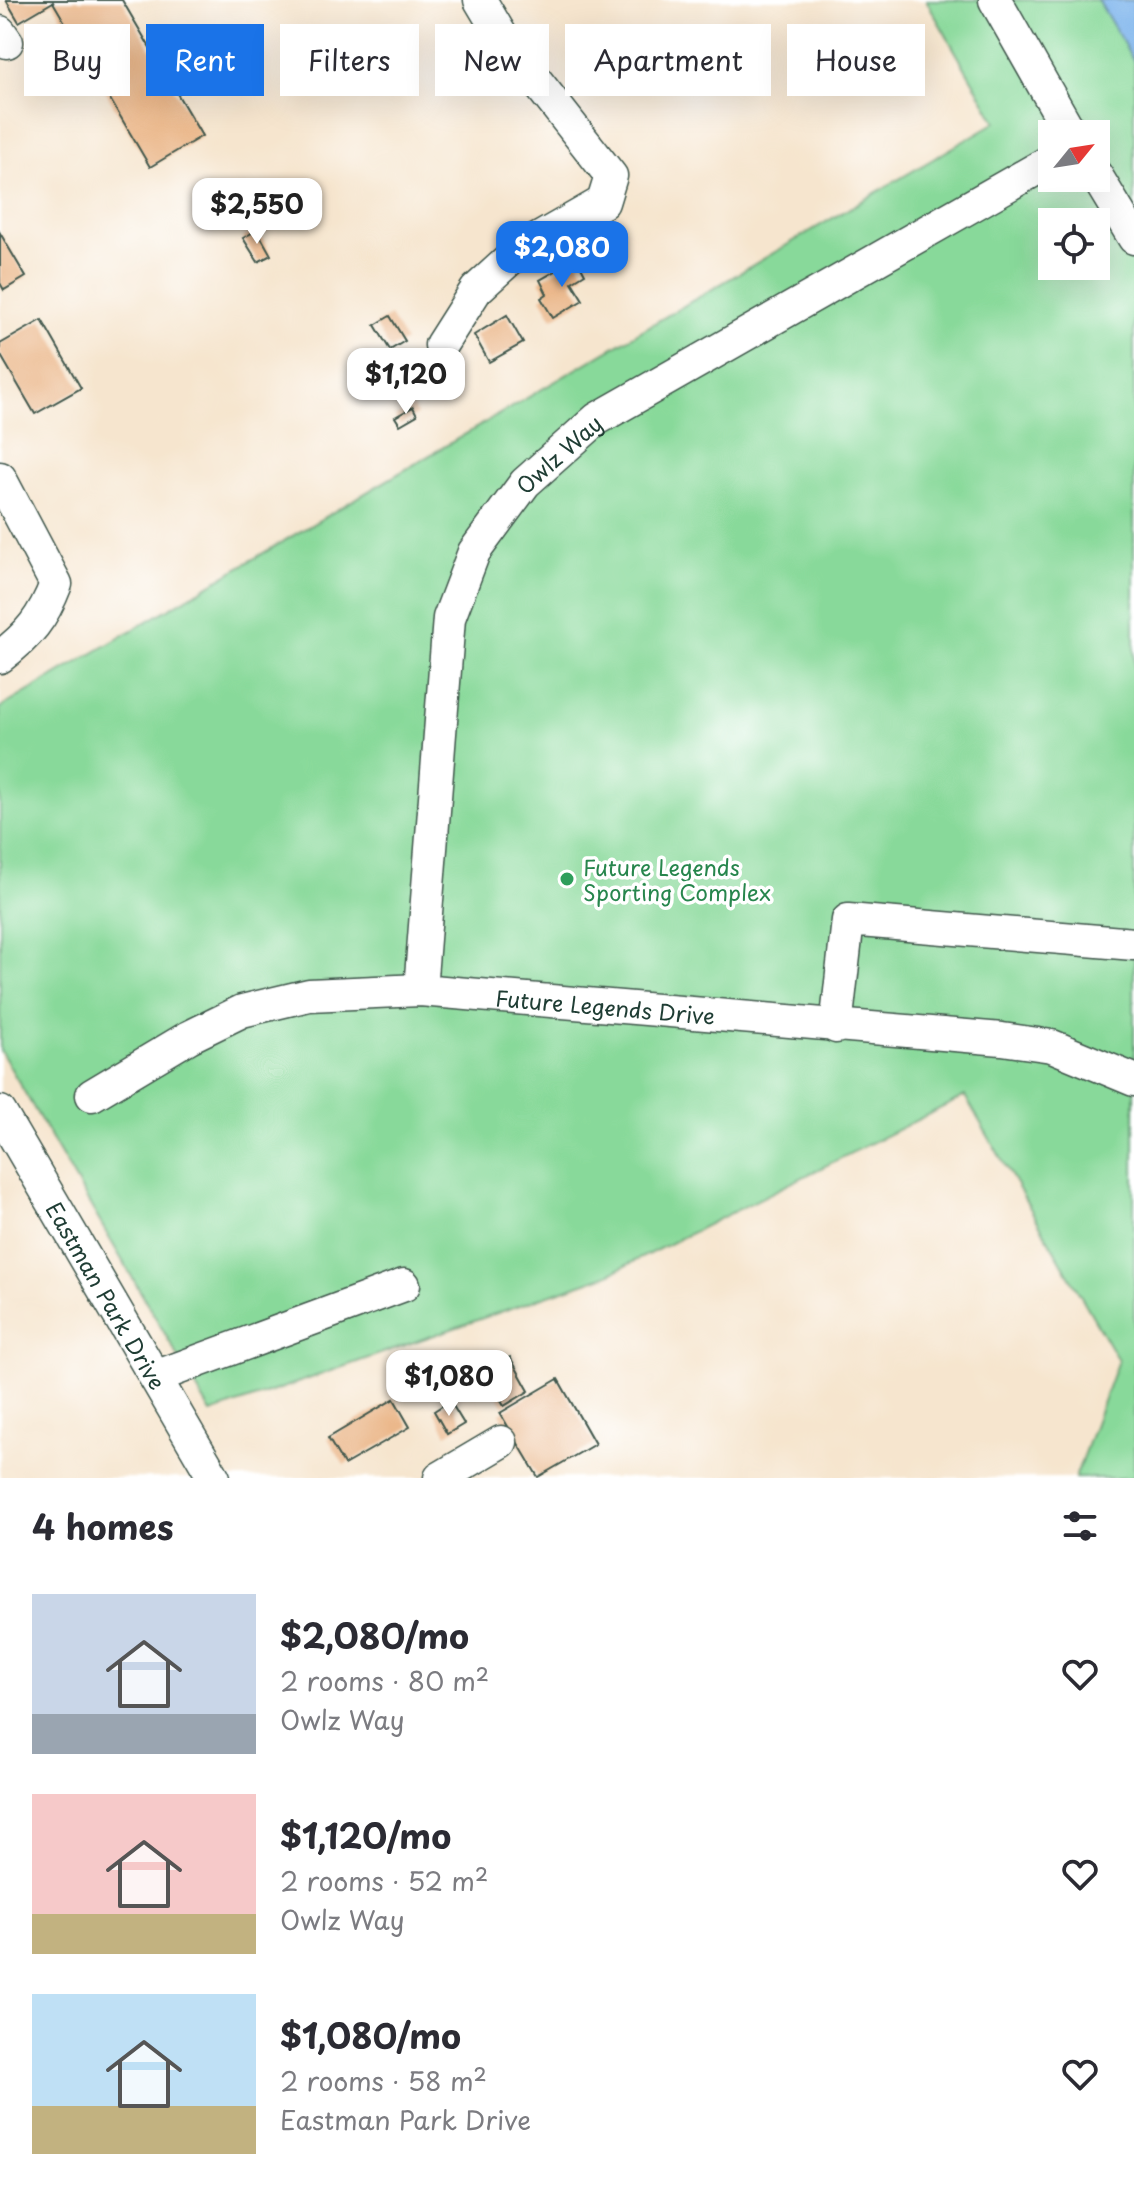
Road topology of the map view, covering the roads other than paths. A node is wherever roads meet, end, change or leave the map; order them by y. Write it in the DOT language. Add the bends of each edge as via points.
graph roads {
  1 [pos="480,0"];
  2 [pos="995,0"];
  3 [pos="1063,120"];
  4 [pos="1038,168"];
  5 [pos="1106,192"];
  6 [pos="1134,238"];
  7 [pos="441,345"];
  8 [pos="0,478"];
  9 [pos="0,657"];
  10 [pos="1134,944"];
  11 [pos="420,990"];
  12 [pos="836,1027"];
  13 [pos="1134,1080"];
  14 [pos="92,1095"];
  15 [pos="0,1112"];
  16 [pos="404,1285"];
  17 [pos="155,1377"];
  18 [pos="501,1442"];
  19 [pos="214,1478"];
  20 [pos="440,1478"];
  1 -- 7 [label="street" via="502,37 611,176 603,202 521,249 476,290"];
  2 -- 3 [label="street"];
  4 -- 11 [label="street, Owlz Way" via="597,419 525,483 474,552 449,618"];
  5 -- 6 [label="street"];
  8 -- 9 [label="street" via="56,584 29,636"];
  10 -- 12 [label="street" via="848,920"];
  11 -- 12 [label="street, Future Legends Drive"];
  11 -- 14 [label="street, Future Legends Drive" via="309,995 242,1011"];
  12 -- 13 [label="street, Future Legends Drive" via="1052,1046"];
  15 -- 17 [label="street, Eastman Park Drive"];
  16 -- 17 [label="street"];
  17 -- 19 [label="street, Eastman Park Drive"];
  18 -- 20 [label="street"];
}
